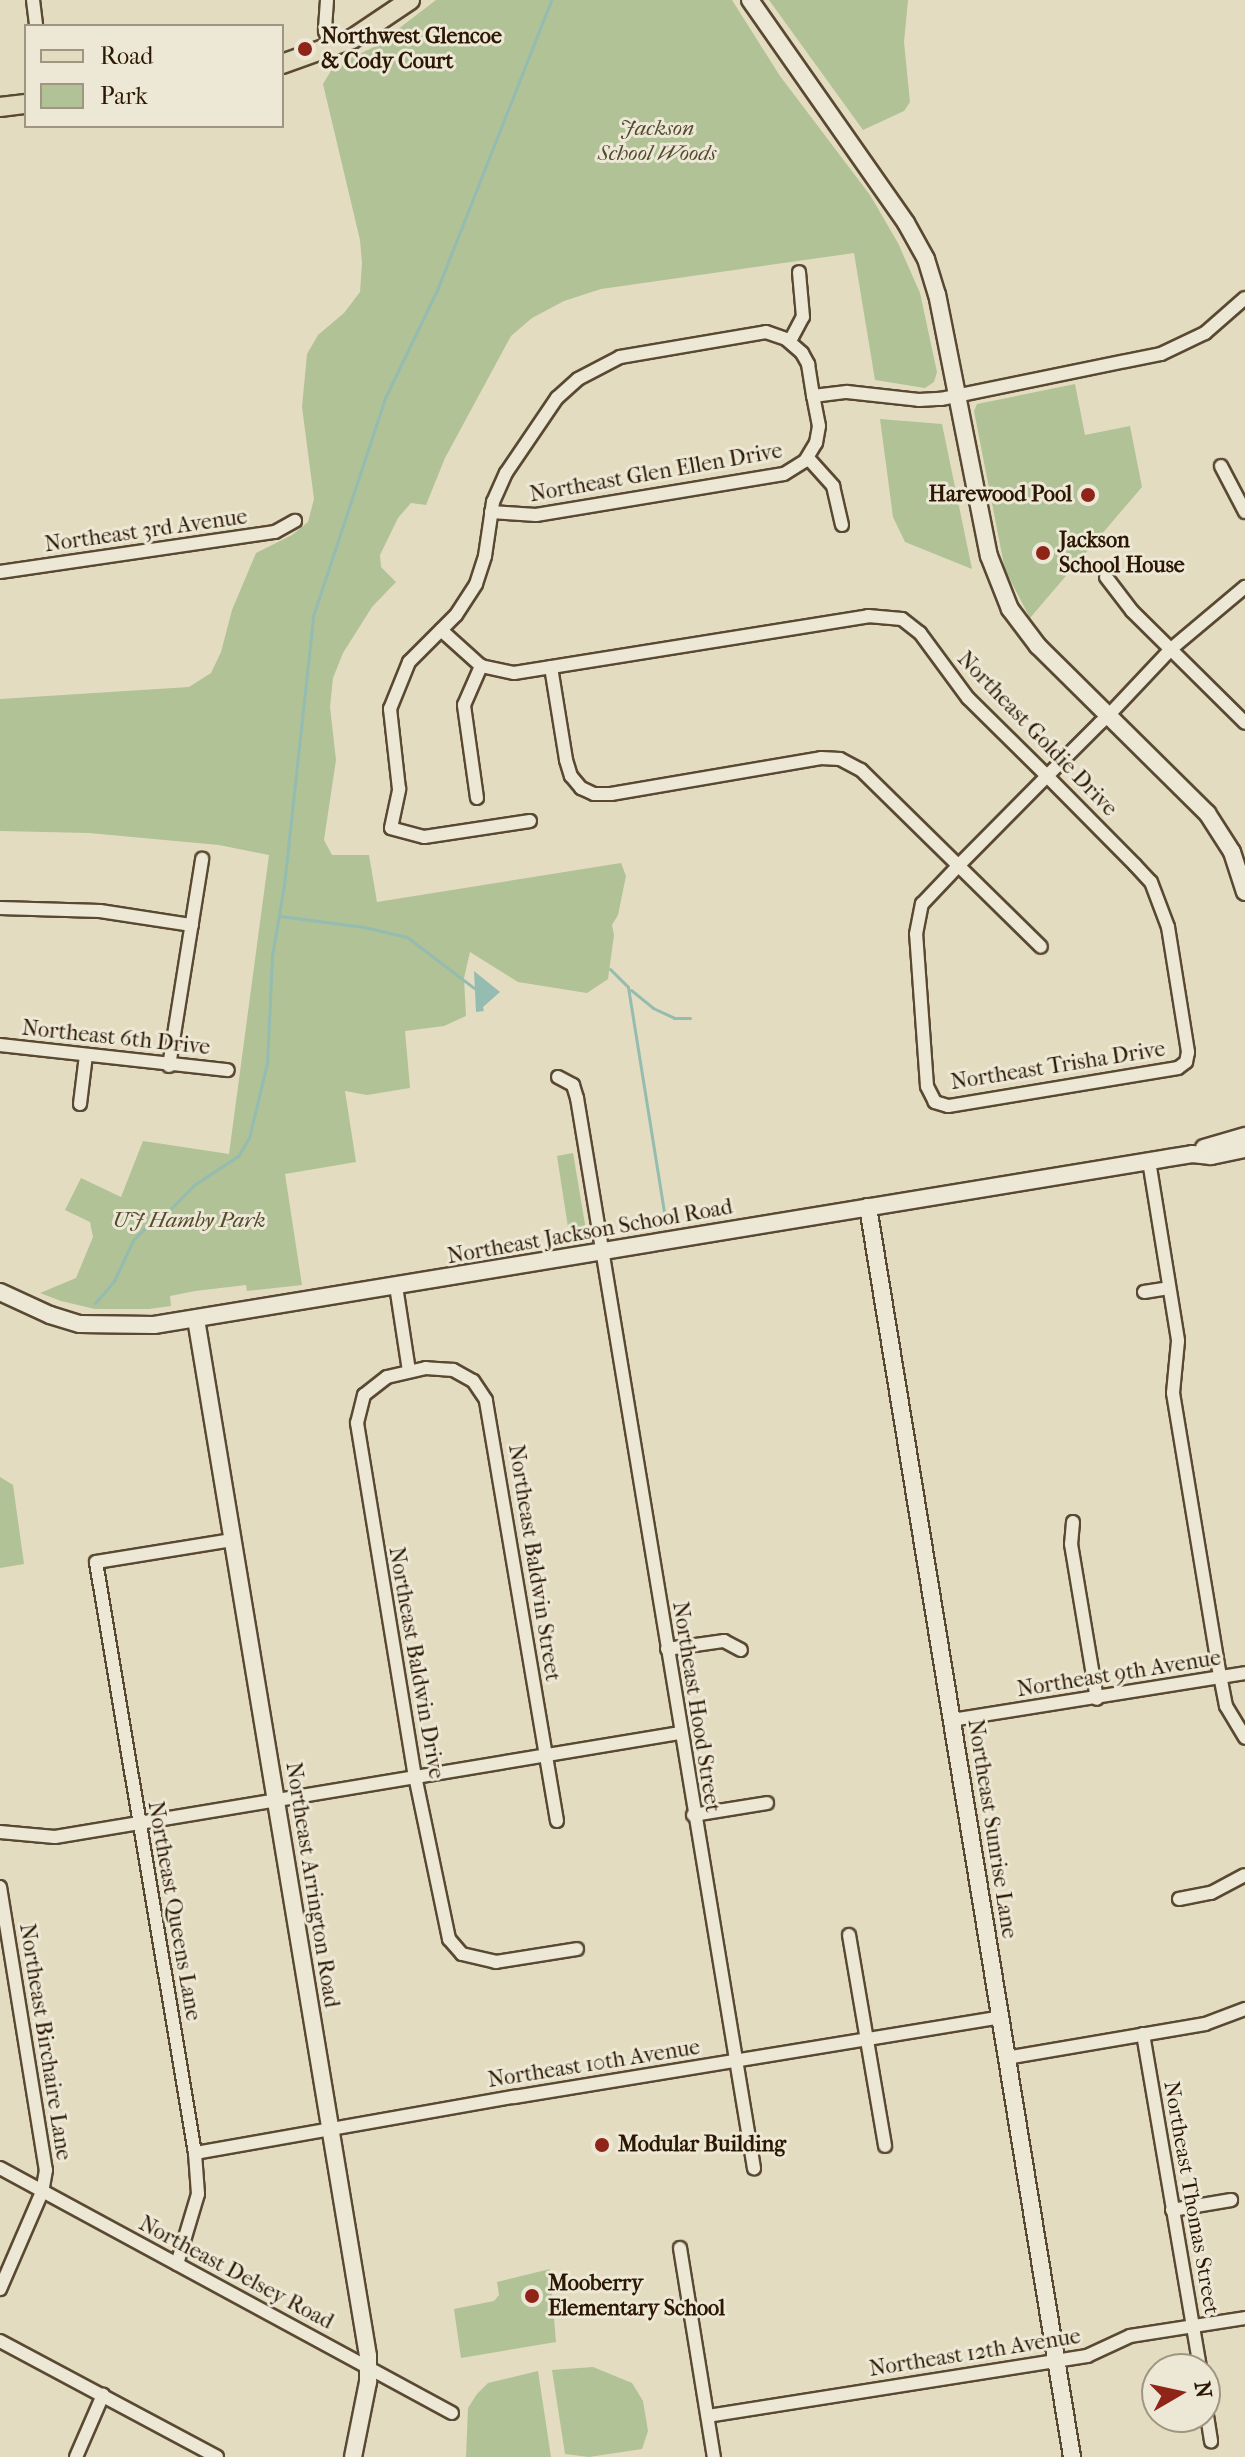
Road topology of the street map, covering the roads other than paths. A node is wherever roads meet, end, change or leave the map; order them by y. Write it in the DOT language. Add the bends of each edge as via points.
graph roads {
  1 [pos="33,0"];
  2 [pos="327,0"];
  3 [pos="410,0"];
  4 [pos="750,0"];
  5 [pos="36,24"];
  6 [pos="332,49"];
  7 [pos="284,63"];
  8 [pos="24,104"];
  9 [pos="0,107"];
  10 [pos="799,272"];
  11 [pos="1245,298"];
  12 [pos="790,341"];
  13 [pos="813,396"];
  14 [pos="957,396"];
  15 [pos="808,458"];
  16 [pos="1221,466"];
  17 [pos="491,512"];
  18 [pos="1245,512"];
  19 [pos="295,521"];
  20 [pos="842,525"];
  21 [pos="0,572"];
  22 [pos="1106,577"];
  23 [pos="1245,587"];
  24 [pos="441,630"];
  25 [pos="1171,649"];
  26 [pos="481,666"];
  27 [pos="551,667"];
  28 [pos="1109,714"];
  29 [pos="1245,723"];
  30 [pos="1047,776"];
  31 [pos="477,798"];
  32 [pos="530,821"];
  33 [pos="202,859"];
  34 [pos="959,865"];
  35 [pos="1245,892"];
  36 [pos="0,908"];
  37 [pos="192,925"];
  38 [pos="1041,947"];
  39 [pos="0,1045"];
  40 [pos="86,1055"];
  41 [pos="1186,1062"];
  42 [pos="169,1066"];
  43 [pos="228,1070"];
  44 [pos="558,1077"];
  45 [pos="80,1104"];
  46 [pos="1245,1136"];
  47 [pos="1245,1149"];
  48 [pos="1192,1154"];
  49 [pos="1149,1161"];
  50 [pos="868,1207"];
  51 [pos="602,1252"];
  52 [pos="396,1286"];
  53 [pos="1169,1288"];
  54 [pos="0,1292"];
  55 [pos="1144,1292"];
  56 [pos="196,1319"];
  57 [pos="409,1371"];
  58 [pos="1073,1522"];
  59 [pos="232,1540"];
  60 [pos="667,1649"];
  61 [pos="741,1650"];
  62 [pos="1245,1673"];
  63 [pos="1220,1677"];
  64 [pos="1097,1699"];
  65 [pos="952,1720"];
  66 [pos="680,1733"];
  67 [pos="1245,1738"];
  68 [pos="545,1755"];
  69 [pos="415,1776"];
  70 [pos="275,1800"];
  71 [pos="767,1803"];
  72 [pos="693,1815"];
  73 [pos="557,1821"];
  74 [pos="138,1823"];
  75 [pos="0,1832"];
  76 [pos="1245,1875"];
  77 [pos="0,1887"];
  78 [pos="1179,1899"];
  79 [pos="849,1935"];
  80 [pos="577,1949"];
  81 [pos="1245,2009"];
  82 [pos="999,2018"];
  83 [pos="1143,2034"];
  84 [pos="867,2039"];
  85 [pos="1006,2058"];
  86 [pos="734,2061"];
  87 [pos="330,2131"];
  88 [pos="885,2146"];
  89 [pos="195,2153"];
  90 [pos="0,2168"];
  91 [pos="754,2168"];
  92 [pos="42,2192"];
  93 [pos="1231,2200"];
  94 [pos="1172,2210"];
  95 [pos="680,2248"];
  96 [pos="177,2264"];
  97 [pos="0,2289"];
  98 [pos="1245,2318"];
  99 [pos="1193,2327"];
  100 [pos="0,2341"];
  101 [pos="1197,2353"];
  102 [pos="1056,2361"];
  103 [pos="369,2368"];
  104 [pos="103,2395"];
  105 [pos="452,2413"];
  106 [pos="708,2416"];
  107 [pos="1210,2433"];
  108 [pos="1211,2442"];
  109 [pos="76,2457"];
  110 [pos="217,2457"];
  111 [pos="353,2457"];
  112 [pos="714,2457"];
  113 [pos="1072,2457"];
  1 -- 5 [label="street"];
  2 -- 6 [label="street" via="325,31"];
  3 -- 6 [label="main road"];
  4 -- 14 [label="street" via="922,250 937,294"];
  6 -- 7 [label="main road"];
  8 -- 9 [label="main road"];
  10 -- 12 [label="street" via="803,317"];
  11 -- 14 [label="street" via="1205,333 1161,354"];
  12 -- 13 [label="street, Northeast Glen Ellen Drive" via="808,364"];
  12 -- 17 [label="street" via="762,332 620,357 591,370 566,389 542,419 506,473"];
  13 -- 14 [label="street"];
  13 -- 15 [label="street, Northeast Glen Ellen Drive" via="818,430"];
  14 -- 28 [label="street" via="989,556 1004,597 1030,636"];
  15 -- 17 [label="street, Northeast Glen Ellen Drive" via="788,472 750,480 530,516"];
  15 -- 20 [label="street" via="833,486"];
  16 -- 18 [label="street"];
  17 -- 24 [label="street" via="476,584"];
  19 -- 21 [label="street, Northeast 3rd Avenue" via="275,532"];
  22 -- 25 [label="street"];
  23 -- 25 [label="street"];
  24 -- 26 [label="street"];
  24 -- 32 [label="street" via="409,662 393,698 390,721 399,789 391,828 424,837"];
  25 -- 28 [label="street"];
  25 -- 29 [label="street"];
  26 -- 27 [label="street, Northeast Goldie Drive" via="514,673"];
  26 -- 31 [label="street" via="464,705"];
  27 -- 30 [label="street, Northeast Goldie Drive" via="892,616 920,633 968,698"];
  27 -- 34 [label="street" via="566,760 581,788 611,794 840,759 861,770"];
  28 -- 30 [label="street"];
  28 -- 35 [label="street" via="1214,822 1237,863"];
  30 -- 34 [label="street"];
  30 -- 41 [label="street, Northeast Goldie Drive" via="1157,891 1168,927"];
  33 -- 37 [label="street"];
  34 -- 38 [label="street"];
  34 -- 41 [label="street, Northeast Trisha Drive" via="922,904 917,918 927,1086 935,1102 948,1106 1172,1069"];
  36 -- 37 [label="street" via="100,911"];
  37 -- 42 [label="street"];
  39 -- 40 [label="street, Northeast 6th Drive"];
  40 -- 42 [label="street, Northeast 6th Drive"];
  40 -- 45 [label="street"];
  42 -- 43 [label="street, Northeast 6th Drive"];
  44 -- 51 [label="street, Northeast Hood Street" via="573,1085 577,1098"];
  46 -- 48 [label="street, Northeast Jackson School Road"];
  47 -- 48 [label="street, Northeast Jackson School Road"];
  48 -- 49 [label="street, Northeast Jackson School Road"];
  49 -- 50 [label="street, Northeast Jackson School Road"];
  49 -- 53 [label="street"];
  50 -- 51 [label="street, Northeast Jackson School Road"];
  50 -- 65 [label="street, Northeast Sunrise Lane"];
  51 -- 52 [label="street, Northeast Jackson School Road"];
  51 -- 60 [label="street, Northeast Hood Street"];
  52 -- 56 [label="street, Northeast Jackson School Road"];
  52 -- 57 [label="street"];
  53 -- 55 [label="street"];
  53 -- 63 [label="street" via="1178,1348 1173,1393"];
  54 -- 56 [label="street, Northeast Jackson School Road" via="80,1324 125,1327"];
  56 -- 59 [label="street, Northeast Arrington Road"];
  57 -- 68 [label="street, Northeast Baldwin Street" via="453,1370 473,1381 486,1400"];
  57 -- 69 [label="street, Northeast Baldwin Drive" via="370,1387 359,1403 357,1423"];
  58 -- 64 [label="street" via="1071,1544"];
  59 -- 70 [label="street, Northeast Arrington Road"];
  59 -- 74 [label="street, Northeast Queens Lane" via="96,1562"];
  60 -- 61 [label="street" via="724,1641"];
  60 -- 66 [label="street, Northeast Hood Street"];
  62 -- 63 [label="street, Northeast 9th Avenue"];
  63 -- 64 [label="street, Northeast 9th Avenue"];
  63 -- 67 [label="street" via="1226,1706"];
  64 -- 65 [label="street, Northeast 9th Avenue"];
  65 -- 82 [label="street, Northeast Sunrise Lane"];
  66 -- 68 [label="street"];
  66 -- 72 [label="street, Northeast Hood Street"];
  68 -- 69 [label="street"];
  68 -- 73 [label="street, Northeast Baldwin Street"];
  69 -- 70 [label="street"];
  69 -- 80 [label="street, Northeast Baldwin Drive" via="449,1939 462,1954 496,1962"];
  70 -- 74 [label="street"];
  70 -- 87 [label="street, Northeast Arrington Road"];
  71 -- 72 [label="street"];
  72 -- 86 [label="street, Northeast Hood Street"];
  74 -- 75 [label="street" via="55,1837"];
  74 -- 89 [label="street, Northeast Queens Lane"];
  76 -- 78 [label="street" via="1211,1893"];
  77 -- 92 [label="street, Northeast Birchaire Lane" via="46,2170"];
  79 -- 84 [label="street"];
  81 -- 83 [label="street" via="1205,2024"];
  82 -- 84 [label="street, Northeast 10th Avenue"];
  82 -- 85 [label="street, Northeast Sunrise Lane"];
  83 -- 85 [label="street"];
  83 -- 94 [label="street, Northeast Thomas Street"];
  84 -- 86 [label="street, Northeast 10th Avenue"];
  84 -- 88 [label="street"];
  85 -- 102 [label="street, Northeast Sunrise Lane"];
  86 -- 87 [label="street, Northeast 10th Avenue"];
  86 -- 91 [label="street, Northeast Hood Street"];
  87 -- 89 [label="street, Northeast 10th Avenue"];
  87 -- 103 [label="street, Northeast Arrington Road"];
  89 -- 96 [label="street, Northeast Queens Lane" via="198,2194"];
  90 -- 92 [label="street, Northeast Delsey Road"];
  92 -- 96 [label="street, Northeast Delsey Road"];
  92 -- 97 [label="street, Northeast Birchaire Lane"];
  93 -- 94 [label="street"];
  94 -- 99 [label="street, Northeast Thomas Street"];
  95 -- 106 [label="street"];
  96 -- 103 [label="street, Northeast Delsey Road"];
  98 -- 99 [label="street, Northeast 12th Avenue"];
  99 -- 101 [label="street, Northeast Thomas Street"];
  99 -- 102 [label="street, Northeast 12th Avenue" via="1130,2336 1087,2356"];
  100 -- 104 [label="street"];
  102 -- 106 [label="street, Northeast 12th Avenue"];
  102 -- 113 [label="street, Northeast Sunrise Lane"];
  103 -- 105 [label="street, Northeast Delsey Road"];
  103 -- 111 [label="street, Northeast Arrington Road"];
  104 -- 109 [label="street"];
  104 -- 110 [label="street"];
  106 -- 112 [label="street"];
  107 -- 108 [label="street"];
}
